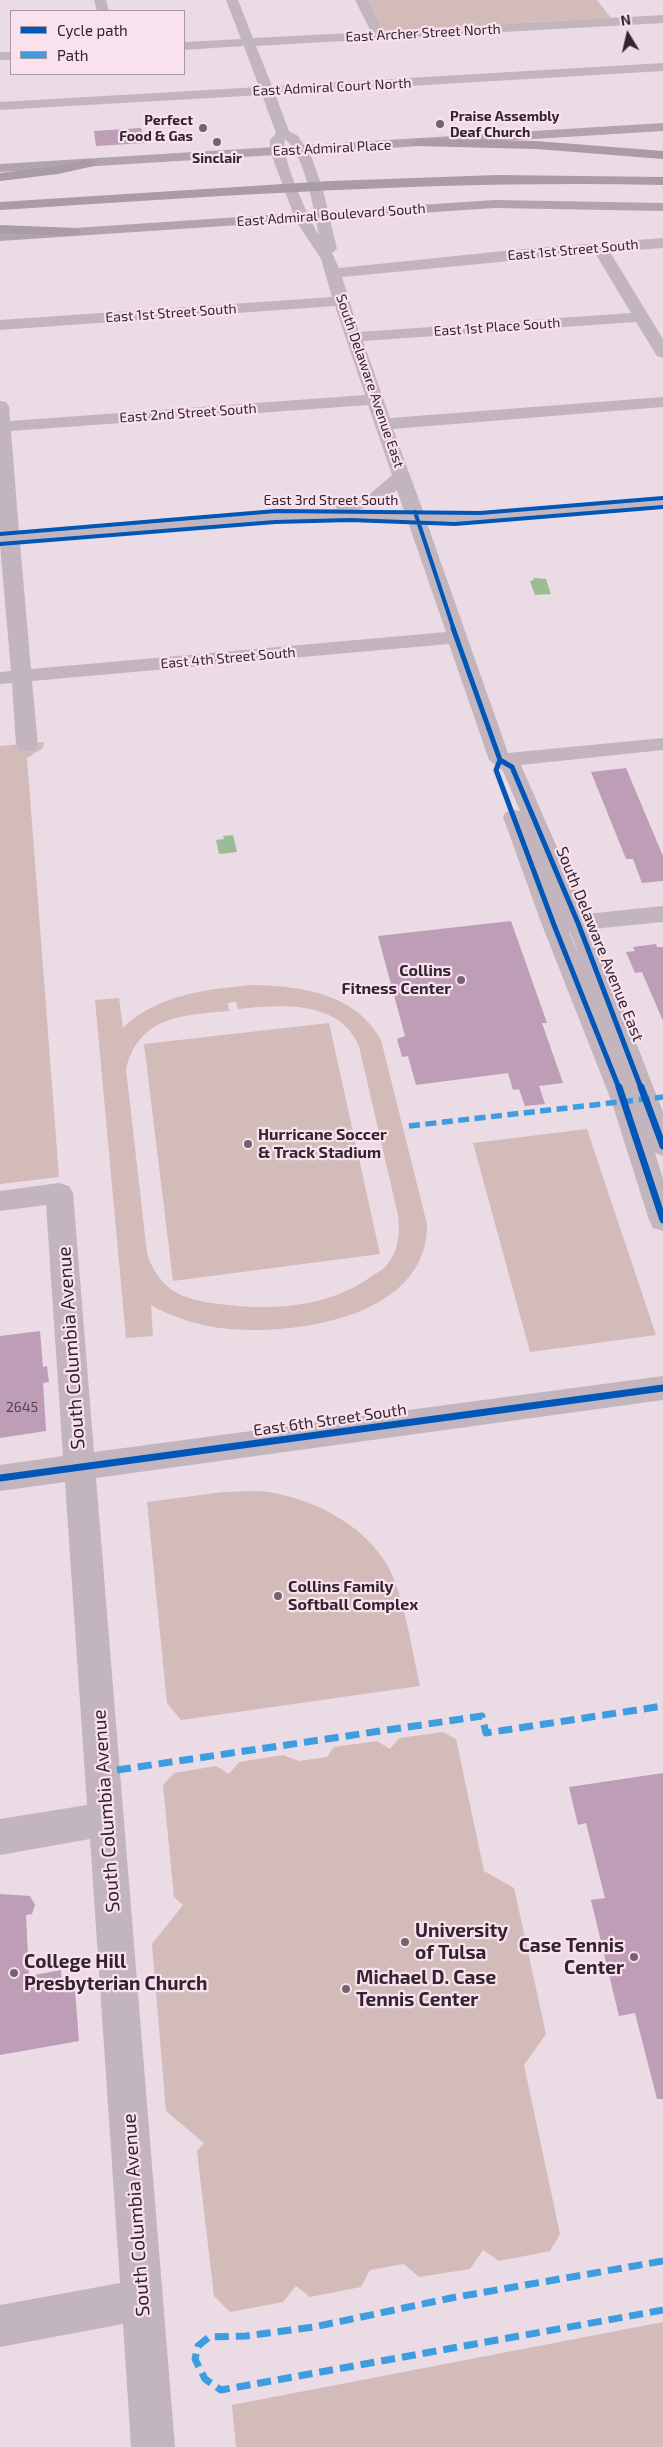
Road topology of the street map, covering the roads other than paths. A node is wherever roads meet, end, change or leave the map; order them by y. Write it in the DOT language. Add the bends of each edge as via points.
graph roads {
  1 [pos="232,0"];
  2 [pos="362,0"];
  3 [pos="663,19"];
  4 [pos="380,35"];
  5 [pos="248,43"];
  6 [pos="185,46"];
  7 [pos="663,68"];
  8 [pos="266,91"];
  9 [pos="0,106"];
  10 [pos="663,127"];
  11 [pos="283,133"];
  12 [pos="420,143"];
  13 [pos="300,150"];
  14 [pos="278,151"];
  15 [pos="663,155"];
  16 [pos="88,162"];
  17 [pos="0,168"];
  18 [pos="663,169"];
  19 [pos="0,177"];
  20 [pos="346,180"];
  21 [pos="663,181"];
  22 [pos="254,185"];
  23 [pos="0,194"];
  24 [pos="0,206"];
  25 [pos="663,207"];
  26 [pos="323,216"];
  27 [pos="301,218"];
  28 [pos="0,229"];
  29 [pos="76,232"];
  30 [pos="0,236"];
  31 [pos="663,243"];
  32 [pos="600,248"];
  33 [pos="331,265"];
  34 [pos="341,301"];
  35 [pos="641,317"];
  36 [pos="0,325"];
  37 [pos="353,338"];
  38 [pos="663,353"];
  39 [pos="375,399"];
  40 [pos="663,402"];
  41 [pos="0,406"];
  42 [pos="384,424"];
  43 [pos="1,427"];
  44 [pos="402,475"];
  45 [pos="663,503"];
  46 [pos="280,516"];
  47 [pos="417,518"];
  48 [pos="5,539"];
  49 [pos="456,637"];
  50 [pos="22,676"];
  51 [pos="0,678"];
  52 [pos="663,744"];
  53 [pos="27,746"];
  54 [pos="500,760"];
  55 [pos="663,914"];
  56 [pos="566,924"];
  57 [pos="663,1146"];
  58 [pos="0,1201"];
  59 [pos="663,1220"];
  60 [pos="663,1388"];
  61 [pos="79,1468"];
  62 [pos="0,1478"];
  63 [pos="107,1819"];
  64 [pos="0,1837"];
  65 [pos="142,2300"];
  66 [pos="0,2326"];
  67 [pos="153,2438"];
  1 -- 5 [label="street"];
  2 -- 4 [label="street"];
  3 -- 4 [label="street, East Archer Street North"];
  4 -- 5 [label="street, East Archer Street North"];
  5 -- 6 [label="street, East Archer Street North"];
  5 -- 8 [label="street"];
  7 -- 8 [label="street, East Admiral Court North"];
  8 -- 9 [label="street, East Admiral Court North"];
  8 -- 11 [label="street"];
  10 -- 12 [label="main road, East Admiral Place"];
  11 -- 13 [label="street" via="294,139"];
  11 -- 14 [label="street" via="276,140"];
  12 -- 13 [label="main road, East Admiral Place"];
  12 -- 15 [label="highway" via="536,145"];
  13 -- 14 [label="main road, East Admiral Place"];
  13 -- 26 [label="street, South Delaware Avenue East"];
  14 -- 16 [label="main road, East Admiral Place"];
  14 -- 27 [label="street, South Delaware Avenue East"];
  16 -- 17 [label="main road, East Admiral Place"];
  16 -- 19 [label="highway" via="58,170"];
  18 -- 20 [label="highway" via="508,168"];
  20 -- 21 [label="highway"];
  20 -- 22 [label="highway"];
  22 -- 23 [label="highway"];
  22 -- 24 [label="highway"];
  25 -- 26 [label="main road, East Admiral Boulevard South" via="495,204"];
  26 -- 27 [label="main road, East Admiral Boulevard South"];
  26 -- 33 [label="street, South Delaware Avenue East"];
  27 -- 29 [label="main road, East Admiral Boulevard South"];
  27 -- 33 [label="street, South Delaware Avenue East"];
  28 -- 29 [label="highway"];
  29 -- 30 [label="main road, East Admiral Boulevard South"];
  31 -- 32 [label="street, East 1st Street South"];
  32 -- 33 [label="street, East 1st Street South"];
  32 -- 35 [label="street"];
  33 -- 34 [label="street, South Delaware Avenue East"];
  34 -- 36 [label="street, East 1st Street South"];
  34 -- 37 [label="street, South Delaware Avenue East"];
  35 -- 37 [label="street, East 1st Place South"];
  35 -- 38 [label="street"];
  37 -- 39 [label="street, South Delaware Avenue East"];
  39 -- 42 [label="street, South Delaware Avenue East"];
  39 -- 43 [label="street, East 2nd Street South"];
  40 -- 42 [label="street"];
  41 -- 43 [label="street"];
  42 -- 44 [label="street, South Delaware Avenue East"];
  43 -- 48 [label="street"];
  44 -- 46 [label="street" via="389,491 356,506"];
  44 -- 47 [label="street, South Delaware Avenue East"];
  45 -- 47 [label="street, East 3rd Street South" via="482,518"];
  46 -- 47 [label="street, East 3rd Street South"];
  46 -- 48 [label="street, East 3rd Street South"];
  47 -- 49 [label="street, South Delaware Avenue East"];
  48 -- 50 [label="street"];
  49 -- 50 [label="street, East 4th Street South"];
  49 -- 54 [label="street, South Delaware Avenue East"];
  50 -- 51 [label="street, East 4th Street South"];
  50 -- 53 [label="street"];
  52 -- 54 [label="street"];
  54 -- 56 [label="street, South Delaware Avenue East" via="496,770"];
  55 -- 56 [label="street"];
  56 -- 57 [label="street, South Delaware Avenue East"];
  56 -- 59 [label="street, South Delaware Avenue East"];
  58 -- 61 [label="street, South Columbia Avenue" via="59,1193"];
  60 -- 61 [label="street, East 6th Street South"];
  61 -- 62 [label="street, East 6th Street South"];
  61 -- 63 [label="street, South Columbia Avenue"];
  63 -- 64 [label="street"];
  63 -- 65 [label="street, South Columbia Avenue"];
  65 -- 66 [label="street"];
  65 -- 67 [label="street, South Columbia Avenue"];
}
